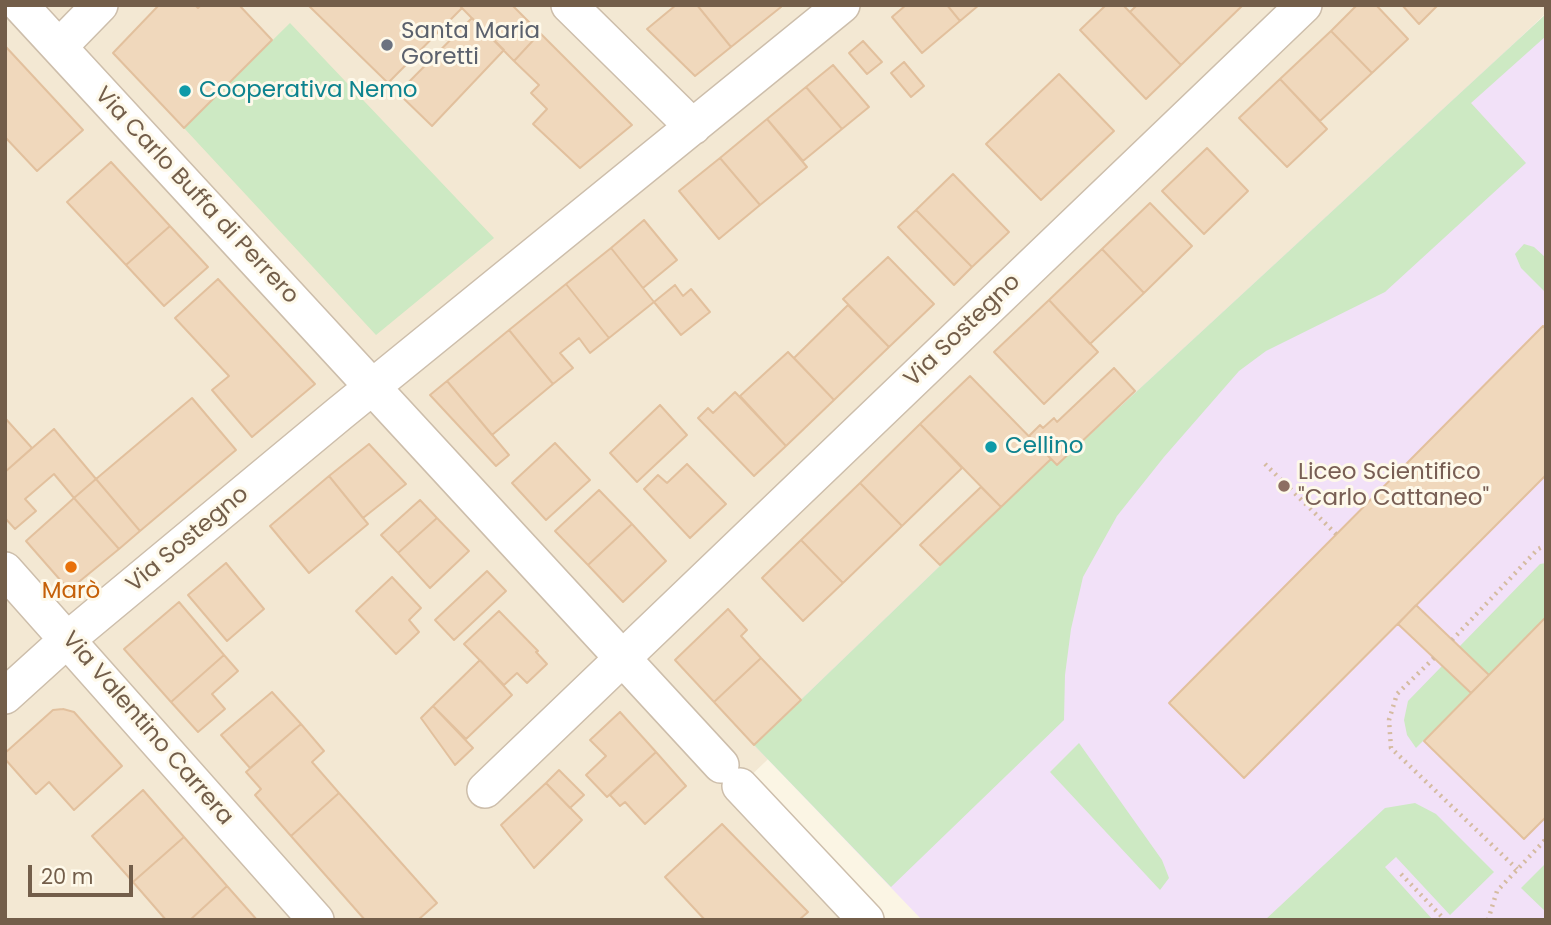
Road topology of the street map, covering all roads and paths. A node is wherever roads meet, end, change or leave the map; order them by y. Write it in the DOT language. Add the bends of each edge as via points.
graph roads {
  1 [pos="20,5"];
  2 [pos="100,5"];
  3 [pos="569,5"];
  4 [pos="842,5"];
  5 [pos="1304,5"];
  6 [pos="59,47"];
  7 [pos="693,127"];
  8 [pos="373,387"];
  9 [pos="1265,464"];
  10 [pos="1336,534"];
  11 [pos="1546,545"];
  12 [pos="5,570"];
  13 [pos="68,639"];
  14 [pos="1452,640"];
  15 [pos="623,657"];
  16 [pos="1434,658"];
  17 [pos="5,696"];
  18 [pos="485,790"];
  19 [pos="1546,839"];
  20 [pos="1517,869"];
  21 [pos="1401,874"];
  22 [pos="316,920"];
  23 [pos="866,920"];
  24 [pos="1445,920"];
  25 [pos="1488,920"];
  1 -- 6 [label="street, Via Carlo Buffa di Perrero"];
  2 -- 6 [label="street"];
  3 -- 7 [label="street"];
  4 -- 7 [label="street, Via Sostegno"];
  5 -- 15 [label="street, Via Sostegno"];
  6 -- 8 [label="street, Via Carlo Buffa di Perrero"];
  7 -- 8 [label="street, Via Sostegno"];
  8 -- 13 [label="street, Via Sostegno"];
  8 -- 15 [label="street"];
  9 -- 10 [label="path"];
  11 -- 14 [label="path"];
  12 -- 13 [label="street, Via Valentino Carrera"];
  13 -- 17 [label="street, Via Sostegno"];
  13 -- 22 [label="street, Via Valentino Carrera"];
  15 -- 18 [label="street, Via Sostegno"];
  15 -- 23 [label="street"];
  16 -- 20 [label="path" via="1397,694 1389,720 1391,748"];
  19 -- 20 [label="path"];
  20 -- 25 [label="path" via="1497,891"];
  21 -- 24 [label="path"];
}
